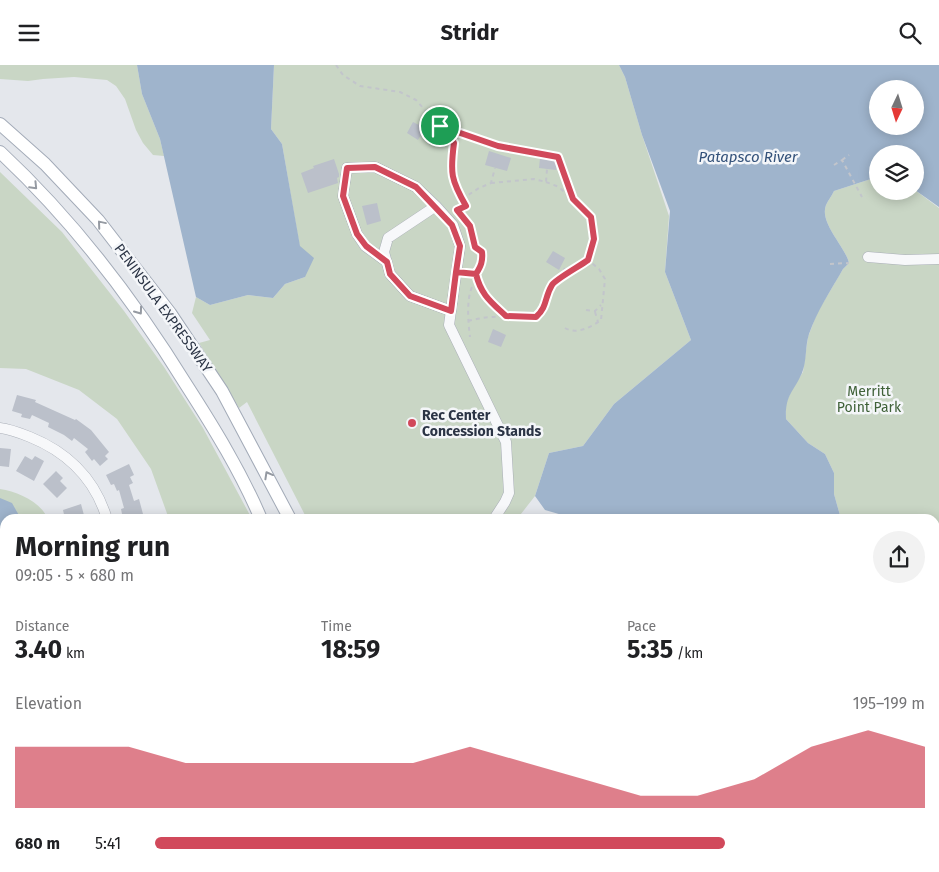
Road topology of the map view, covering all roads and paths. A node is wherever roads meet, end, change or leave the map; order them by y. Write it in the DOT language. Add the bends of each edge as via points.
graph roads {
  1 [pos="336,65"];
  2 [pos="426,113"];
  3 [pos="0,124"];
  4 [pos="419,125"];
  5 [pos="440,126"];
  6 [pos="0,152"];
  7 [pos="850,155"];
  8 [pos="842,160"];
  9 [pos="834,165"];
  10 [pos="495,168"];
  11 [pos="547,169"];
  12 [pos="546,182"];
  13 [pos="491,183"];
  14 [pos="862,197"];
  15 [pos="462,199"];
  16 [pos="573,199"];
  17 [pos="436,206"];
  18 [pos="868,257"];
  19 [pos="939,259"];
  20 [pos="588,260"];
  21 [pos="387,262"];
  22 [pos="849,263"];
  23 [pos="830,264"];
  24 [pos="560,266"];
  25 [pos="456,272"];
  26 [pos="570,273"];
  27 [pos="476,274"];
  28 [pos="477,279"];
  29 [pos="603,303"];
  30 [pos="586,310"];
  31 [pos="451,311"];
  32 [pos="595,311"];
  33 [pos="506,316"];
  34 [pos="468,321"];
  35 [pos="598,322"];
  36 [pos="565,328"];
  37 [pos="470,337"];
  38 [pos="0,428"];
  39 [pos="105,514"];
  40 [pos="258,514"];
  41 [pos="287,514"];
  42 [pos="497,514"];
  1 -- 2 [label="path" via="343,75 360,86 400,92 416,100"];
  2 -- 4 [label="path"];
  2 -- 5 [label="path"];
  41 -- 3 [label="main road, PENINSULA EXPRESSWAY, one-way" via="222,391 165,306 98,220 45,164"];
  5 -- 15 [label="path" via="454,143 451,167"];
  5 -- 16 [label="path" via="498,146 558,157"];
  6 -- 40 [label="main road, PENINSULA EXPRESSWAY, one-way" via="52,205 126,293 214,427"];
  7 -- 8 [label="path"];
  8 -- 9 [label="path"];
  8 -- 14 [label="path"];
  10 -- 13 [label="path"];
  11 -- 12 [label="path"];
  12 -- 13 [label="path" via="534,179"];
  12 -- 16 [label="path" via="559,187"];
  13 -- 15 [label="path"];
  15 -- 27 [label="path" via="466,206 457,210 470,226 475,247 482,252 481,266"];
  16 -- 20 [label="path" via="591,217 594,239"];
  17 -- 21 [label="street" via="388,238 384,252"];
  17 -- 21 [label="street" via="416,187 375,167 347,168 343,196 357,234 366,246"];
  17 -- 25 [label="street" via="452,225 460,246"];
  18 -- 19 [label="street"];
  20 -- 26 [label="path"];
  20 -- 29 [label="path" via="605,279"];
  21 -- 31 [label="street" via="390,274 410,296"];
  22 -- 23 [label="path"];
  24 -- 26 [label="path"];
  25 -- 27 [label="path"];
  25 -- 31 [label="street"];
  26 -- 33 [label="path" via="553,283 546,306 536,317"];
  27 -- 28 [label="path"];
  28 -- 33 [label="path" via="484,295"];
  28 -- 34 [label="path" via="472,284"];
  29 -- 32 [label="path"];
  29 -- 35 [label="path"];
  30 -- 32 [label="path"];
  31 -- 42 [label="street" via="449,325 506,442 509,493"];
  32 -- 35 [label="path"];
  33 -- 34 [label="path"];
  34 -- 37 [label="path"];
  35 -- 36 [label="path" via="588,329"];
  38 -- 39 [label="street" via="21,433 62,453 88,480"];
}
